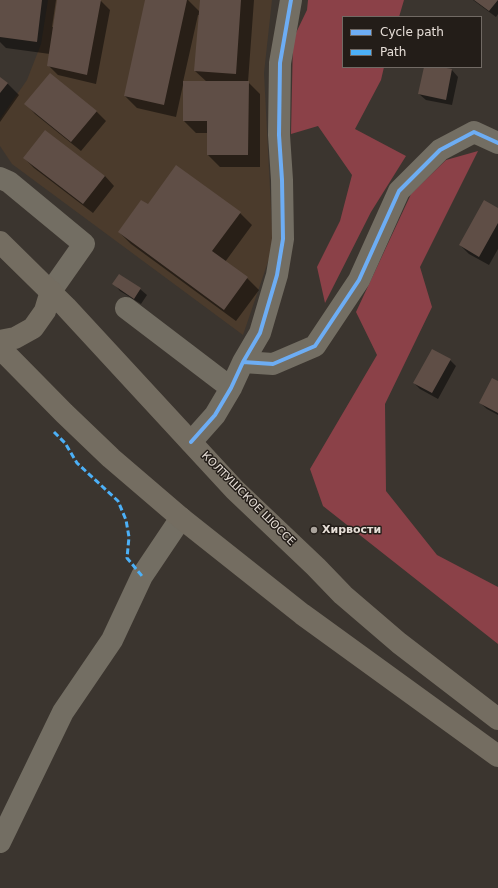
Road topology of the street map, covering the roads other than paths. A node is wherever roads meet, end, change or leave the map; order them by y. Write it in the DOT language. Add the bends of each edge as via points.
graph roads {
  1 [pos="291,0"];
  2 [pos="498,143"];
  3 [pos="0,178"];
  4 [pos="0,242"];
  5 [pos="51,291"];
  6 [pos="126,308"];
  7 [pos="0,341"];
  8 [pos="0,348"];
  9 [pos="243,362"];
  10 [pos="231,388"];
  11 [pos="190,442"];
  12 [pos="181,518"];
  13 [pos="498,719"];
  14 [pos="498,756"];
  15 [pos="0,842"];
  1 -- 9 [label="street" via="280,63 279,135 283,239 277,275 260,333"];
  2 -- 9 [label="street" via="474,132 440,150 399,190 359,280 315,346 273,364"];
  3 -- 5 [label="street" via="74,225 84,244"];
  4 -- 5 [label="main road, КОЛТУШСКОЕ ШОССЕ"];
  5 -- 7 [label="main road" via="45,311 33,328 15,338"];
  5 -- 11 [label="main road, КОЛТУШСКОЕ ШОССЕ"];
  6 -- 10 [label="street"];
  8 -- 12 [label="main road" via="111,458"];
  9 -- 10 [label="street"];
  10 -- 11 [label="street" via="215,415"];
  11 -- 13 [label="main road, КОЛТУШСКОЕ ШОССЕ" via="343,595 399,643"];
  12 -- 14 [label="main road" via="302,614"];
  12 -- 15 [label="street" via="142,576 112,640 62,712"];
}
